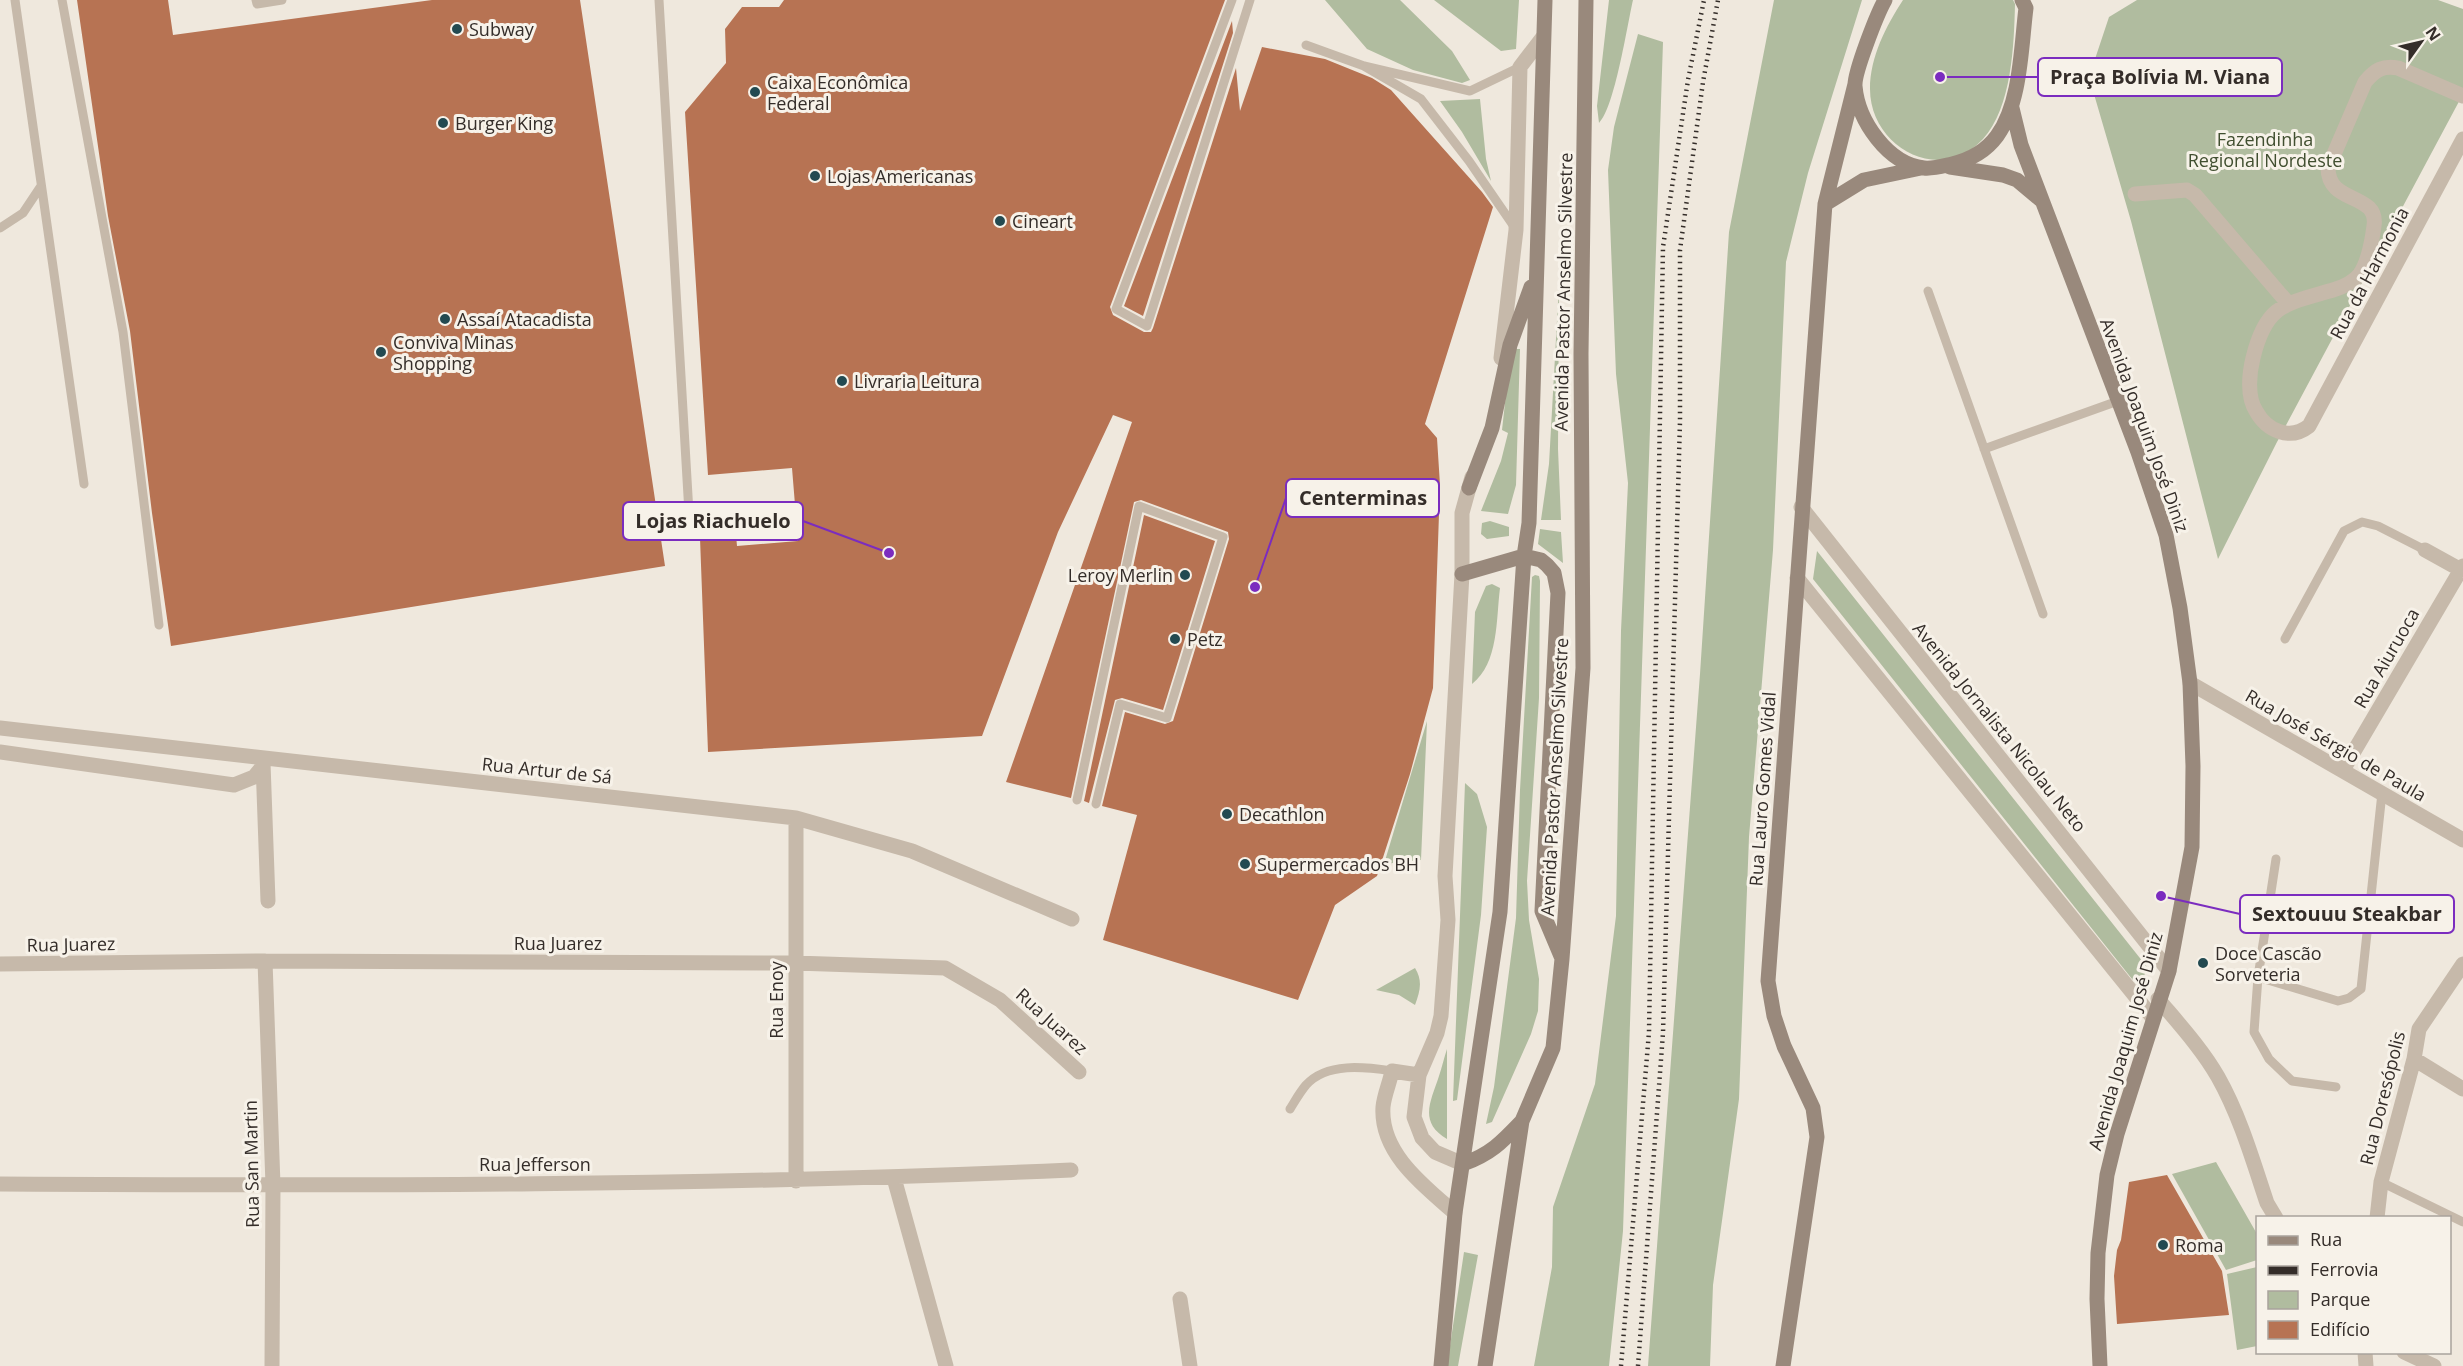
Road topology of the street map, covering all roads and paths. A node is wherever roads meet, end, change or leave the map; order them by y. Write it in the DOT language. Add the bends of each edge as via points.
graph roads {
  1 [pos="15,0"];
  2 [pos="62,0"];
  3 [pos="256,0"];
  4 [pos="282,0"];
  5 [pos="659,0"];
  6 [pos="1232,0"];
  7 [pos="1250,0"];
  8 [pos="1545,0"];
  9 [pos="1586,0"];
  10 [pos="1885,0"];
  11 [pos="2027,3"];
  12 [pos="1543,37"];
  13 [pos="1306,45"];
  14 [pos="1364,66"];
  15 [pos="1520,67"];
  16 [pos="1855,84"];
  17 [pos="2463,96"];
  18 [pos="2012,108"];
  19 [pos="2463,139"];
  20 [pos="1944,166"];
  21 [pos="1924,168"];
  22 [pos="42,186"];
  23 [pos="2135,194"];
  24 [pos="2041,200"];
  25 [pos="1825,204"];
  26 [pos="0,228"];
  27 [pos="1516,230"];
  28 [pos="1536,276"];
  29 [pos="1928,291"];
  30 [pos="2287,302"];
  31 [pos="2118,401"];
  32 [pos="1984,449"];
  33 [pos="84,484"];
  34 [pos="1469,488"];
  35 [pos="1801,507"];
  36 [pos="689,513"];
  37 [pos="2425,550"];
  38 [pos="1524,556"];
  39 [pos="2462,568"];
  40 [pos="1462,574"];
  41 [pos="1797,578"];
  42 [pos="2043,614"];
  43 [pos="159,625"];
  44 [pos="2285,639"];
  45 [pos="2190,683"];
  46 [pos="0,728"];
  47 [pos="0,752"];
  48 [pos="263,762"];
  49 [pos="2343,770"];
  50 [pos="2382,793"];
  51 [pos="1077,800"];
  52 [pos="1096,804"];
  53 [pos="796,818"];
  54 [pos="2463,840"];
  55 [pos="2276,859"];
  56 [pos="268,901"];
  57 [pos="1072,919"];
  58 [pos="1562,959"];
  59 [pos="266,962"];
  60 [pos="795,963"];
  61 [pos="0,964"];
  62 [pos="2463,964"];
  63 [pos="2169,971"];
  64 [pos="2258,977"];
  65 [pos="2158,999"];
  66 [pos="2153,1018"];
  67 [pos="2414,1059"];
  68 [pos="1392,1071"];
  69 [pos="1079,1072"];
  70 [pos="1419,1075"];
  71 [pos="2337,1087"];
  72 [pos="2463,1089"];
  73 [pos="1290,1109"];
  74 [pos="1522,1121"];
  75 [pos="1463,1164"];
  76 [pos="1071,1170"];
  77 [pos="894,1178"];
  78 [pos="796,1181"];
  79 [pos="2381,1182"];
  80 [pos="0,1184"];
  81 [pos="273,1185"];
  82 [pos="1455,1213"];
  83 [pos="2275,1216"];
  84 [pos="2377,1216"];
  85 [pos="2451,1216"];
  86 [pos="1180,1299"];
  87 [pos="2406,1354"];
  88 [pos="272,1366"];
  89 [pos="946,1366"];
  90 [pos="1190,1366"];
  91 [pos="1441,1366"];
  92 [pos="1485,1366"];
  93 [pos="1783,1366"];
  94 [pos="2100,1366"];
  95 [pos="2434,1366"];
  1 -- 22 [label="lane"];
  2 -- 43 [label="lane" via="123,332"];
  3 -- 4 [label="lane" via="257,4"];
  5 -- 36 [label="lane"];
  6 -- 7 [label="lane" via="1116,309 1148,326"];
  8 -- 12 [label="main road, Avenida Pastor Anselmo Silvestre"];
  9 -- 58 [label="main road, Avenida Pastor Anselmo Silvestre" via="1581,354 1583,668"];
  10 -- 16 [label="main road, Rua Lauro Gomes Vidal"];
  11 -- 18 [label="main road"];
  12 -- 15 [label="street"];
  12 -- 28 [label="main road, Avenida Pastor Anselmo Silvestre"];
  13 -- 14 [label="lane"];
  14 -- 15 [label="lane" via="1470,91"];
  14 -- 27 [label="lane" via="1421,99 1469,160"];
  15 -- 27 [label="street"];
  16 -- 21 [label="main road" via="1858,102 1874,134 1901,160"];
  16 -- 25 [label="main road, Rua Lauro Gomes Vidal"];
  17 -- 30 [label="street" via="2398,68 2374,70 2365,82 2328,168 2328,179 2334,188 2363,202 2372,212 2375,224 2367,259 2360,275 2346,286"];
  18 -- 20 [label="main road" via="1997,137 1988,145 1967,161"];
  18 -- 24 [label="main road, Avenida Joaquim José Diniz" via="2020,145"];
  19 -- 30 [label="street, Rua da Harmonia" via="2309,426 2291,434 2273,430 2262,421 2253,406 2249,374 2257,339 2268,319"];
  20 -- 21 [label="main road"];
  20 -- 24 [label="main road" via="2003,175"];
  21 -- 25 [label="main road" via="1864,180"];
  22 -- 26 [label="lane" via="23,213"];
  22 -- 33 [label="lane"];
  23 -- 30 [label="street" via="2187,190 2195,195"];
  24 -- 31 [label="main road, Avenida Joaquim José Diniz"];
  25 -- 35 [label="main road, Rua Lauro Gomes Vidal"];
  27 -- 34 [label="street" via="1504,343"];
  28 -- 34 [label="main road" via="1510,345 1492,428"];
  28 -- 38 [label="main road, Avenida Pastor Anselmo Silvestre" via="1529,523"];
  29 -- 32 [label="lane"];
  31 -- 32 [label="lane"];
  31 -- 45 [label="main road, Avenida Joaquim José Diniz" via="2166,535"];
  32 -- 42 [label="lane"];
  34 -- 40 [label="street" via="1462,513"];
  35 -- 41 [label="main road, Rua Lauro Gomes Vidal"];
  35 -- 63 [label="street, Avenida Jornalista Nicolau Neto"];
  37 -- 39 [label="street"];
  37 -- 44 [label="lane" via="2362,522 2344,531"];
  38 -- 40 [label="main road"];
  38 -- 58 [label="main road" via="1541,560 1554,573 1558,593 1542,911"];
  38 -- 75 [label="main road, Avenida Pastor Anselmo Silvestre" via="1500,912"];
  39 -- 49 [label="street, Rua Aiuruoca"];
  40 -- 70 [label="street" via="1441,1016"];
  41 -- 66 [label="street"];
  41 -- 93 [label="main road, Rua Lauro Gomes Vidal" via="1768,981 1784,1046 1814,1108 1817,1137"];
  45 -- 49 [label="street, Rua José Sérgio de Paula"];
  45 -- 63 [label="main road, Avenida Joaquim José Diniz" via="2192,847"];
  46 -- 48 [label="street, Rua Artur de Sá"];
  47 -- 48 [label="street" via="234,785 254,777"];
  48 -- 53 [label="street, Rua Artur de Sá"];
  48 -- 56 [label="street"];
  49 -- 50 [label="street, Rua José Sérgio de Paula"];
  50 -- 54 [label="street, Rua José Sérgio de Paula"];
  50 -- 64 [label="lane" via="2361,989 2349,999 2337,1001"];
  51 -- 52 [label="lane" via="1139,506 1223,537 1167,718 1120,704"];
  53 -- 57 [label="street, Rua Artur de Sá" via="912,851"];
  53 -- 60 [label="street, Rua Enoy"];
  55 -- 64 [label="lane"];
  58 -- 74 [label="main road, Avenida Pastor Anselmo Silvestre" via="1553,1048"];
  59 -- 60 [label="street, Rua Juarez"];
  59 -- 61 [label="street, Rua Juarez"];
  59 -- 81 [label="street, Rua San Martin"];
  60 -- 69 [label="street, Rua Juarez" via="945,968 1000,1000"];
  60 -- 78 [label="street, Rua Enoy"];
  62 -- 67 [label="street, Rua Doresópolis" via="2419,1029"];
  63 -- 65 [label="main road, Avenida Joaquim José Diniz"];
  64 -- 71 [label="lane" via="2254,1032 2269,1059 2292,1081"];
  65 -- 66 [label="main road, Avenida Joaquim José Diniz"];
  65 -- 83 [label="street" via="2204,1056 2231,1101"];
  66 -- 94 [label="main road, Avenida Joaquim José Diniz" via="2107,1175 2098,1253"];
  67 -- 72 [label="street"];
  67 -- 79 [label="street, Rua Doresópolis"];
  68 -- 70 [label="street"];
  68 -- 73 [label="lane" via="1360,1066 1329,1071 1307,1084"];
  68 -- 82 [label="street" via="1383,1108 1387,1138 1403,1164"];
  70 -- 75 [label="street" via="1414,1117 1422,1138 1435,1152"];
  74 -- 75 [label="main road" via="1484,1157"];
  74 -- 92 [label="main road, Avenida Pastor Anselmo Silvestre"];
  75 -- 82 [label="main road, Avenida Pastor Anselmo Silvestre"];
  76 -- 77 [label="street, Rua Jefferson"];
  77 -- 78 [label="street, Rua Jefferson"];
  77 -- 89 [label="street"];
  78 -- 81 [label="street, Rua Jefferson"];
  79 -- 84 [label="street, Rua Doresópolis"];
  79 -- 85 [label="lane"];
  80 -- 81 [label="street, Rua Jefferson"];
  81 -- 88 [label="street, Rua San Martin"];
  82 -- 91 [label="main road, Avenida Pastor Anselmo Silvestre"];
  86 -- 90 [label="street"];
  87 -- 95 [label="street"];
}
